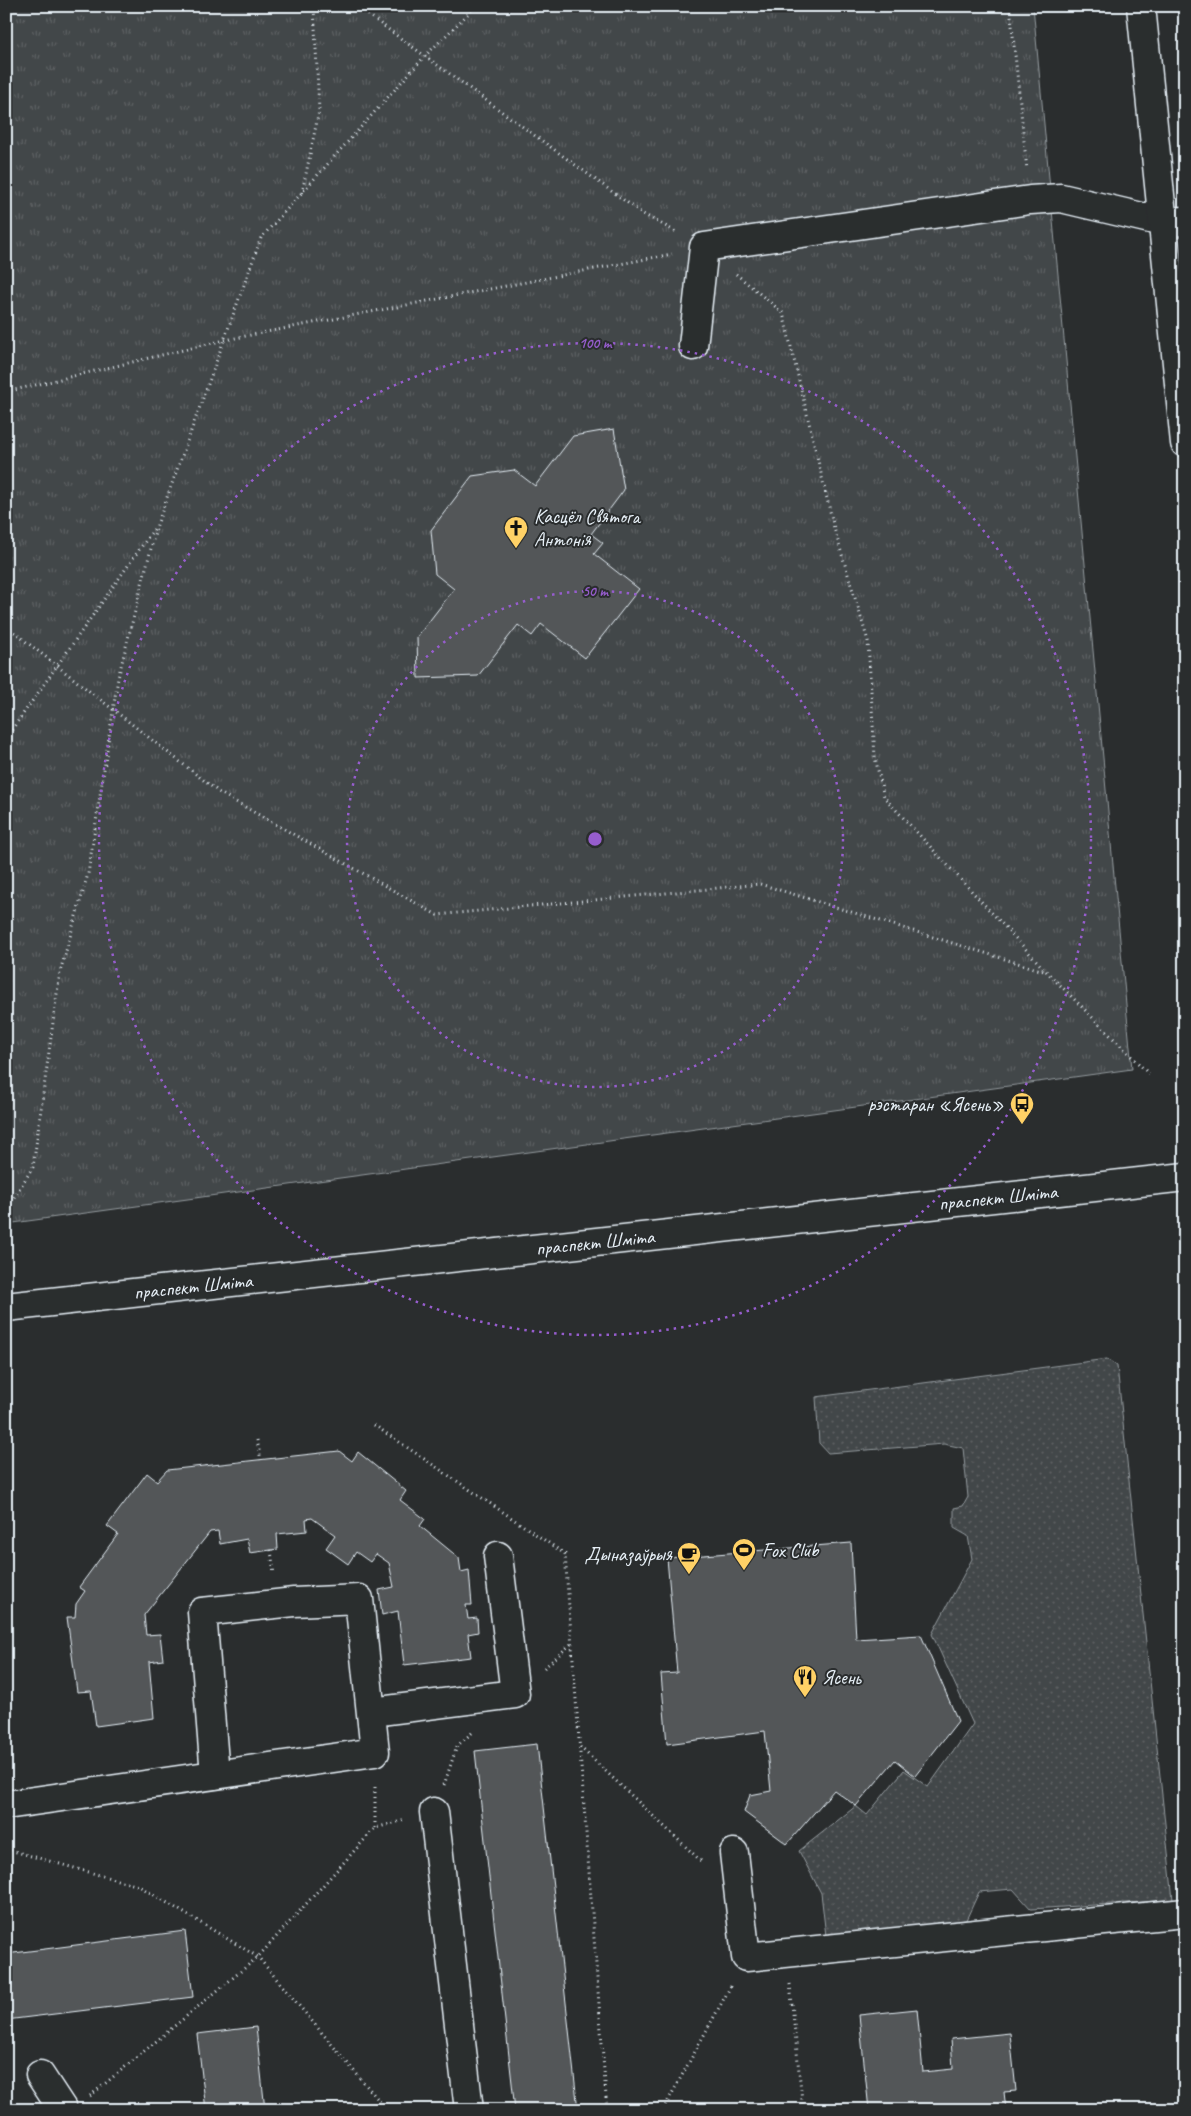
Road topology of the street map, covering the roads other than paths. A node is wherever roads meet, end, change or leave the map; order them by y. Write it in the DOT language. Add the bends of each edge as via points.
graph roads {
  1 [pos="1140,6"];
  2 [pos="1174,222"];
  3 [pos="693,346"];
  4 [pos="1185,443"];
  5 [pos="1185,1177"];
  6 [pos="6,1307"];
  7 [pos="498,1556"];
  8 [pos="372,1712"];
  9 [pos="215,1775"];
  10 [pos="6,1805"];
  11 [pos="434,1812"];
  12 [pos="734,1853"];
  13 [pos="1185,1913"];
  14 [pos="40,2075"];
  15 [pos="63,2110"];
  16 [pos="469,2110"];
  1 -- 2 [label="main road"];
  2 -- 3 [label="main road" via="1061,198 704,248"];
  2 -- 4 [label="main road"];
  5 -- 6 [label="main road, праспект Шміта"];
  7 -- 8 [label="main road" via="515,1694"];
  8 -- 9 [label="main road" via="375,1752"];
  8 -- 9 [label="main road" via="359,1599 202,1612"];
  9 -- 10 [label="main road"];
  11 -- 16 [label="main road"];
  12 -- 13 [label="main road" via="746,1957"];
  14 -- 15 [label="main road"];
}
